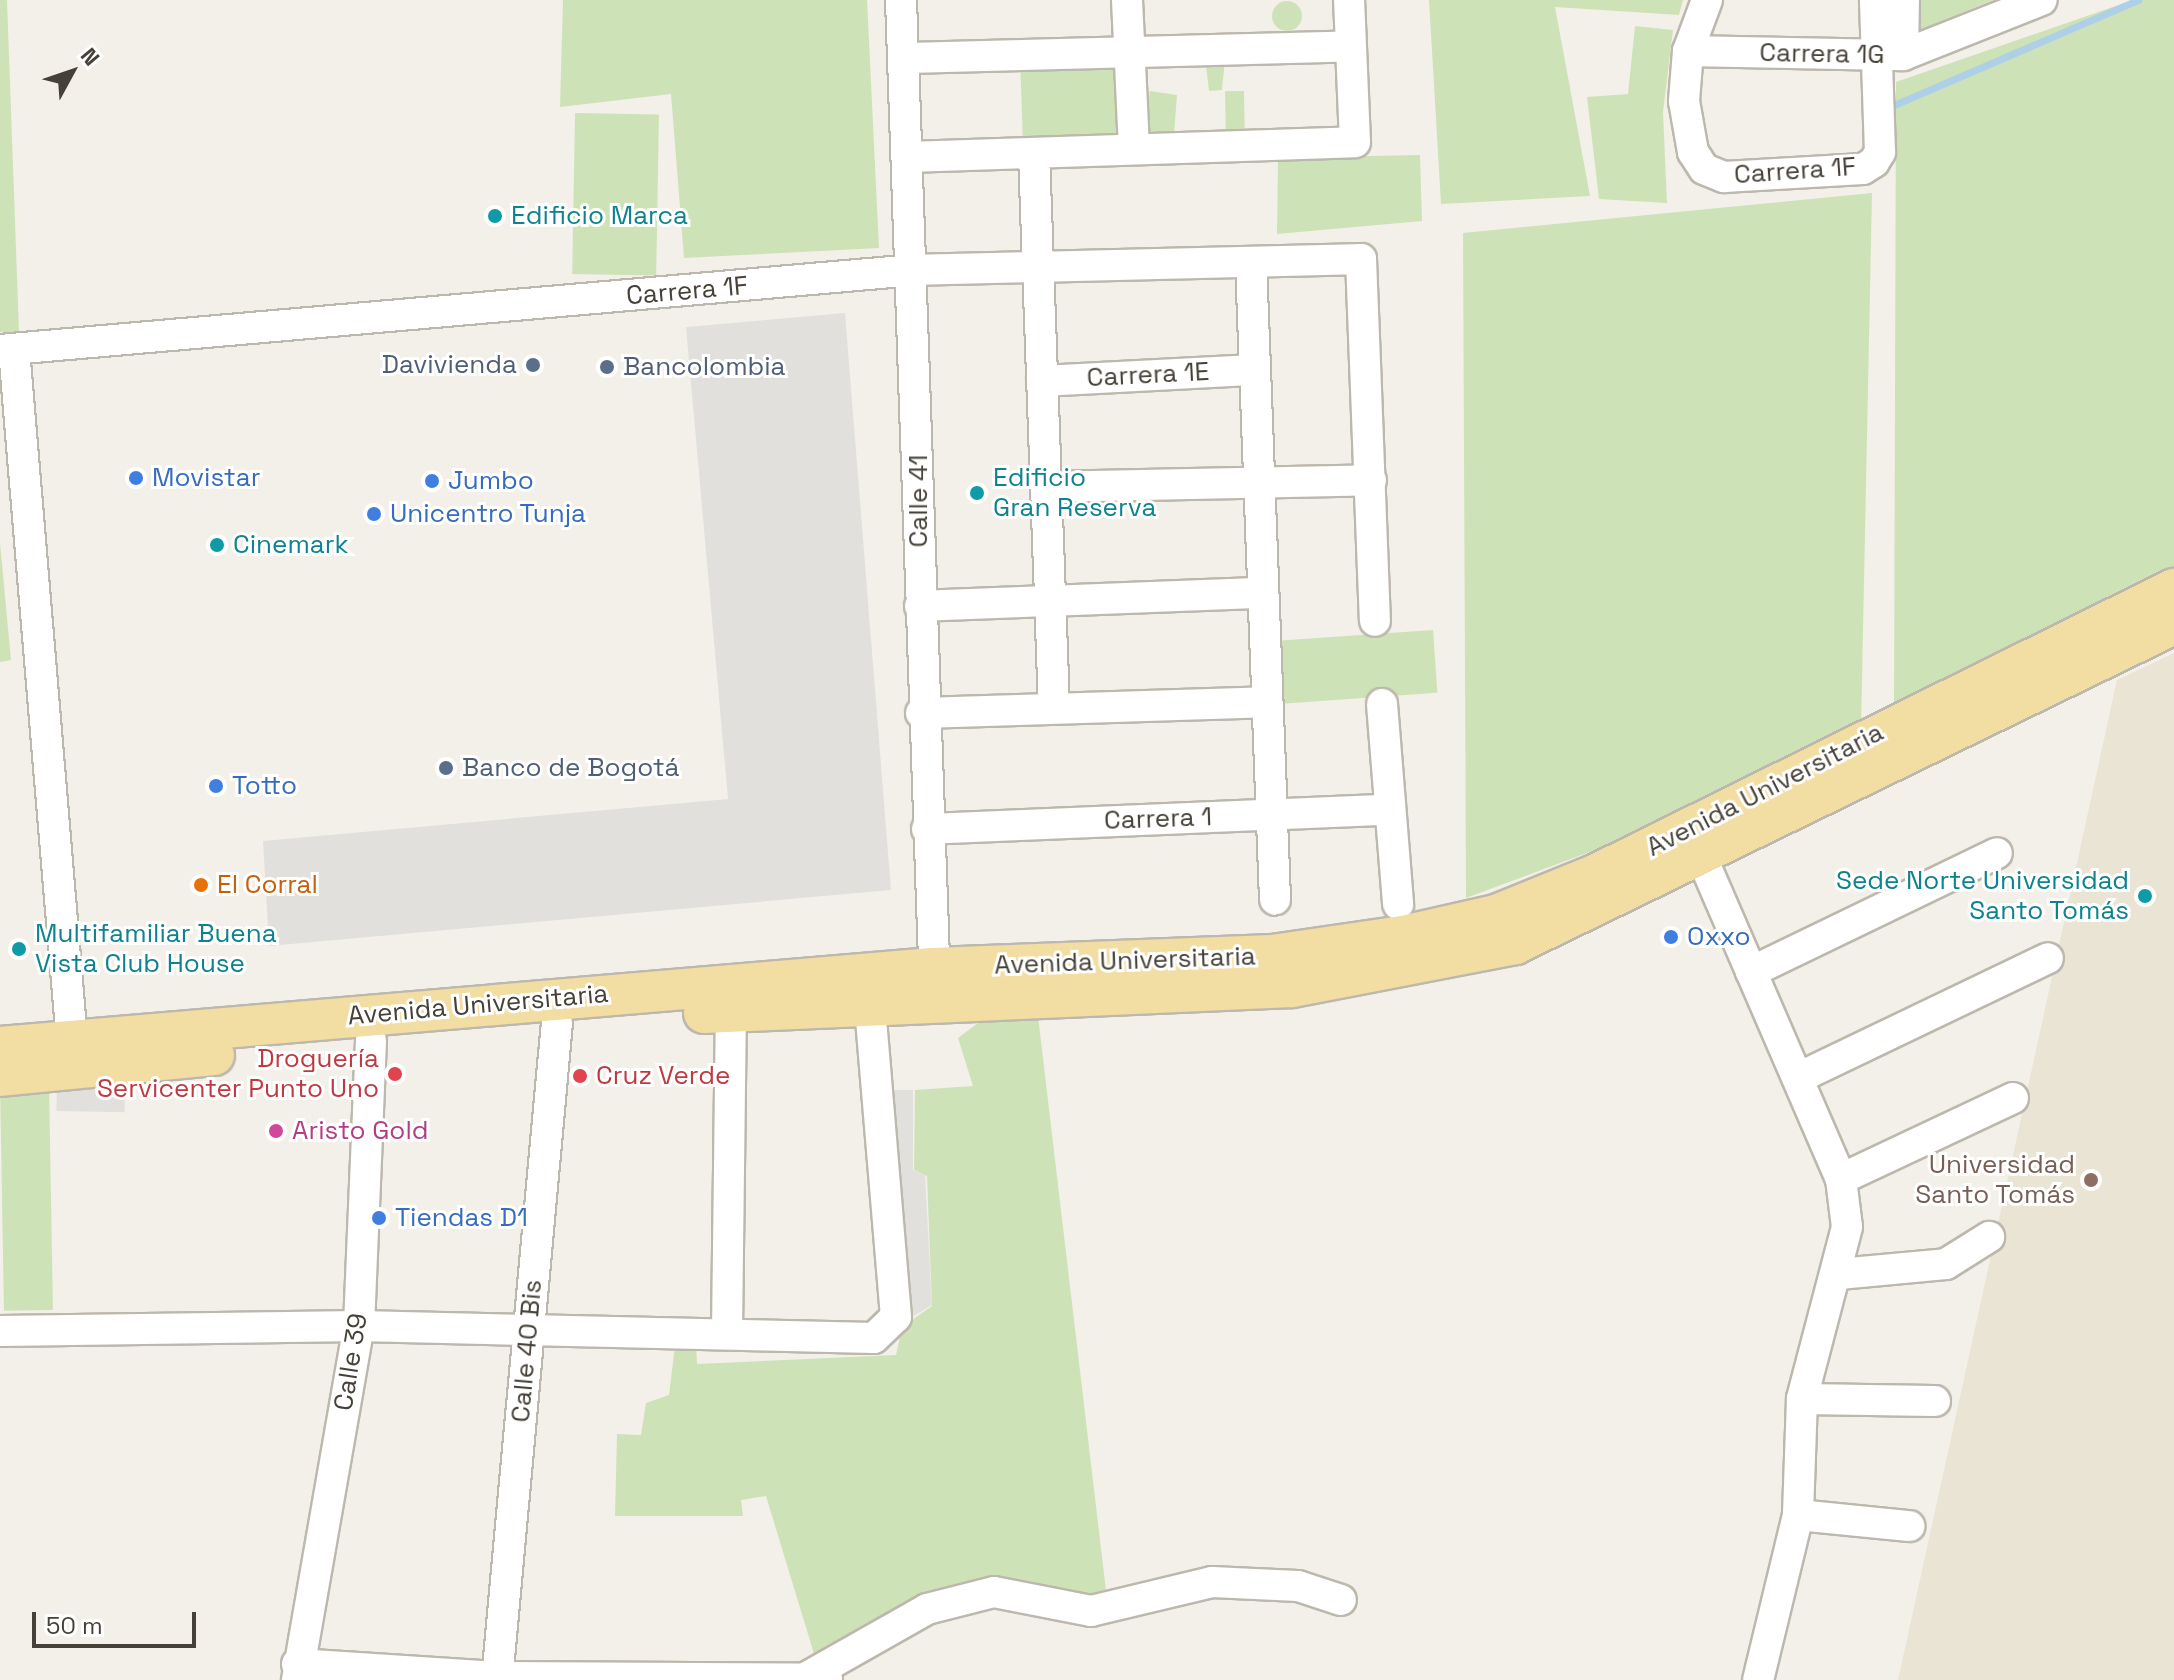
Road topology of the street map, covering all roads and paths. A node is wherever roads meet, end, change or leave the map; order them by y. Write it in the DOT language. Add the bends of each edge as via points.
graph roads {
  1 [pos="901,0"];
  2 [pos="1127,0"];
  3 [pos="1349,0"];
  4 [pos="1707,0"];
  5 [pos="1875,0"];
  6 [pos="1904,0"];
  7 [pos="2042,0"];
  8 [pos="1350,46"];
  9 [pos="1129,48"];
  10 [pos="1688,51"];
  11 [pos="1888,56"];
  12 [pos="904,58"];
  13 [pos="1134,146"];
  14 [pos="1034,154"];
  15 [pos="908,157"];
  16 [pos="1251,263"];
  17 [pos="1038,266"];
  18 [pos="914,270"];
  19 [pos="7,350"];
  20 [pos="1254,370"];
  21 [pos="1042,381"];
  22 [pos="1371,480"];
  23 [pos="1261,481"];
  24 [pos="1047,487"];
  25 [pos="2174,589"];
  26 [pos="1261,593"];
  27 [pos="1048,597"];
  28 [pos="920,606"];
  29 [pos="1375,621"];
  30 [pos="2174,624"];
  31 [pos="1267,702"];
  32 [pos="1382,704"];
  33 [pos="1054,708"];
  34 [pos="921,713"];
  35 [pos="1389,810"];
  36 [pos="1271,814"];
  37 [pos="927,829"];
  38 [pos="1997,853"];
  39 [pos="1702,858"];
  40 [pos="1275,900"];
  41 [pos="1398,904"];
  42 [pos="2048,958"];
  43 [pos="1751,972"];
  44 [pos="934,985"];
  45 [pos="870,1006"];
  46 [pos="731,1011"];
  47 [pos="557,1022"];
  48 [pos="72,1040"];
  49 [pos="371,1040"];
  50 [pos="0,1047"];
  51 [pos="0,1076"];
  52 [pos="1798,1078"];
  53 [pos="2013,1098"];
  54 [pos="1841,1179"];
  55 [pos="1989,1237"];
  56 [pos="1839,1274"];
  57 [pos="359,1326"];
  58 [pos="0,1331"];
  59 [pos="727,1332"];
  60 [pos="529,1333"];
  61 [pos="1802,1399"];
  62 [pos="1935,1401"];
  63 [pos="1798,1515"];
  64 [pos="1909,1526"];
  65 [pos="1341,1600"];
  66 [pos="297,1672"];
  67 [pos="497,1678"];
  68 [pos="821,1678"];
  69 [pos="1758,1680"];
  1 -- 12 [label="street, Calle 41"];
  2 -- 9 [label="street"];
  3 -- 8 [label="street"];
  4 -- 10 [label="street"];
  5 -- 11 [label="street"];
  6 -- 11 [label="street"];
  7 -- 11 [label="street, Carrera 1G"];
  8 -- 9 [label="street"];
  8 -- 13 [label="street" via="1355,142"];
  9 -- 12 [label="street"];
  9 -- 13 [label="street"];
  10 -- 11 [label="street, Carrera 1G"];
  10 -- 11 [label="street, Carrera 1F" via="1684,101 1693,152 1704,169 1724,177 1863,169 1880,152"];
  12 -- 15 [label="street, Calle 41"];
  13 -- 14 [label="street"];
  14 -- 15 [label="street"];
  14 -- 17 [label="street"];
  15 -- 18 [label="street, Calle 41"];
  16 -- 17 [label="street, Carrera 1F"];
  16 -- 20 [label="street"];
  16 -- 22 [label="street, Carrera 1F" via="1361,259"];
  17 -- 18 [label="street, Carrera 1F"];
  17 -- 21 [label="street"];
  18 -- 19 [label="street, Carrera 1F"];
  18 -- 28 [label="street, Calle 41"];
  19 -- 48 [label="street"];
  20 -- 21 [label="street, Carrera 1E"];
  20 -- 23 [label="street"];
  21 -- 24 [label="street"];
  22 -- 23 [label="street"];
  22 -- 29 [label="street"];
  23 -- 24 [label="street"];
  23 -- 26 [label="street"];
  24 -- 27 [label="street"];
  25 -- 44 [label="main road, Avenida Universitaria" via="1597,874 1496,915 1272,955"];
  26 -- 27 [label="street"];
  26 -- 31 [label="street"];
  27 -- 28 [label="street"];
  27 -- 33 [label="street"];
  28 -- 34 [label="street, Calle 41"];
  30 -- 39 [label="main road, Avenida Universitaria"];
  31 -- 33 [label="street"];
  31 -- 36 [label="street"];
  32 -- 35 [label="street"];
  33 -- 34 [label="street"];
  34 -- 37 [label="street, Calle 41"];
  35 -- 36 [label="street, Carrera 1"];
  35 -- 41 [label="street"];
  36 -- 37 [label="street, Carrera 1"];
  36 -- 40 [label="street"];
  37 -- 44 [label="street, Calle 41"];
  38 -- 43 [label="street"];
  39 -- 43 [label="street"];
  39 -- 44 [label="main road, Avenida Universitaria" via="1515,944 1407,969 1292,987"];
  42 -- 52 [label="street"];
  43 -- 52 [label="street"];
  44 -- 45 [label="main road, Avenida Universitaria"];
  44 -- 48 [label="main road, Avenida Universitaria"];
  45 -- 46 [label="main road, Avenida Universitaria"];
  45 -- 59 [label="street" via="896,1317 891,1329 874,1338"];
  46 -- 47 [label="main road, Avenida Universitaria"];
  46 -- 59 [label="street"];
  47 -- 49 [label="main road, Avenida Universitaria"];
  47 -- 60 [label="street, Calle 40 Bis"];
  48 -- 50 [label="main road, Avenida Universitaria"];
  49 -- 51 [label="main road, Avenida Universitaria"];
  49 -- 57 [label="street, Calle 39"];
  52 -- 54 [label="street"];
  53 -- 54 [label="street"];
  54 -- 56 [label="street" via="1847,1227"];
  55 -- 56 [label="street" via="1946,1264"];
  56 -- 61 [label="street"];
  57 -- 58 [label="street"];
  57 -- 60 [label="street"];
  57 -- 66 [label="street, Calle 39"];
  59 -- 60 [label="street"];
  60 -- 67 [label="street, Calle 40 Bis"];
  61 -- 62 [label="street"];
  61 -- 63 [label="street"];
  63 -- 64 [label="street"];
  63 -- 69 [label="street"];
  65 -- 68 [label="street" via="1298,1586 1212,1582 1091,1611 994,1592 927,1609"];
  66 -- 67 [label="street"];
  67 -- 68 [label="street"];
}
